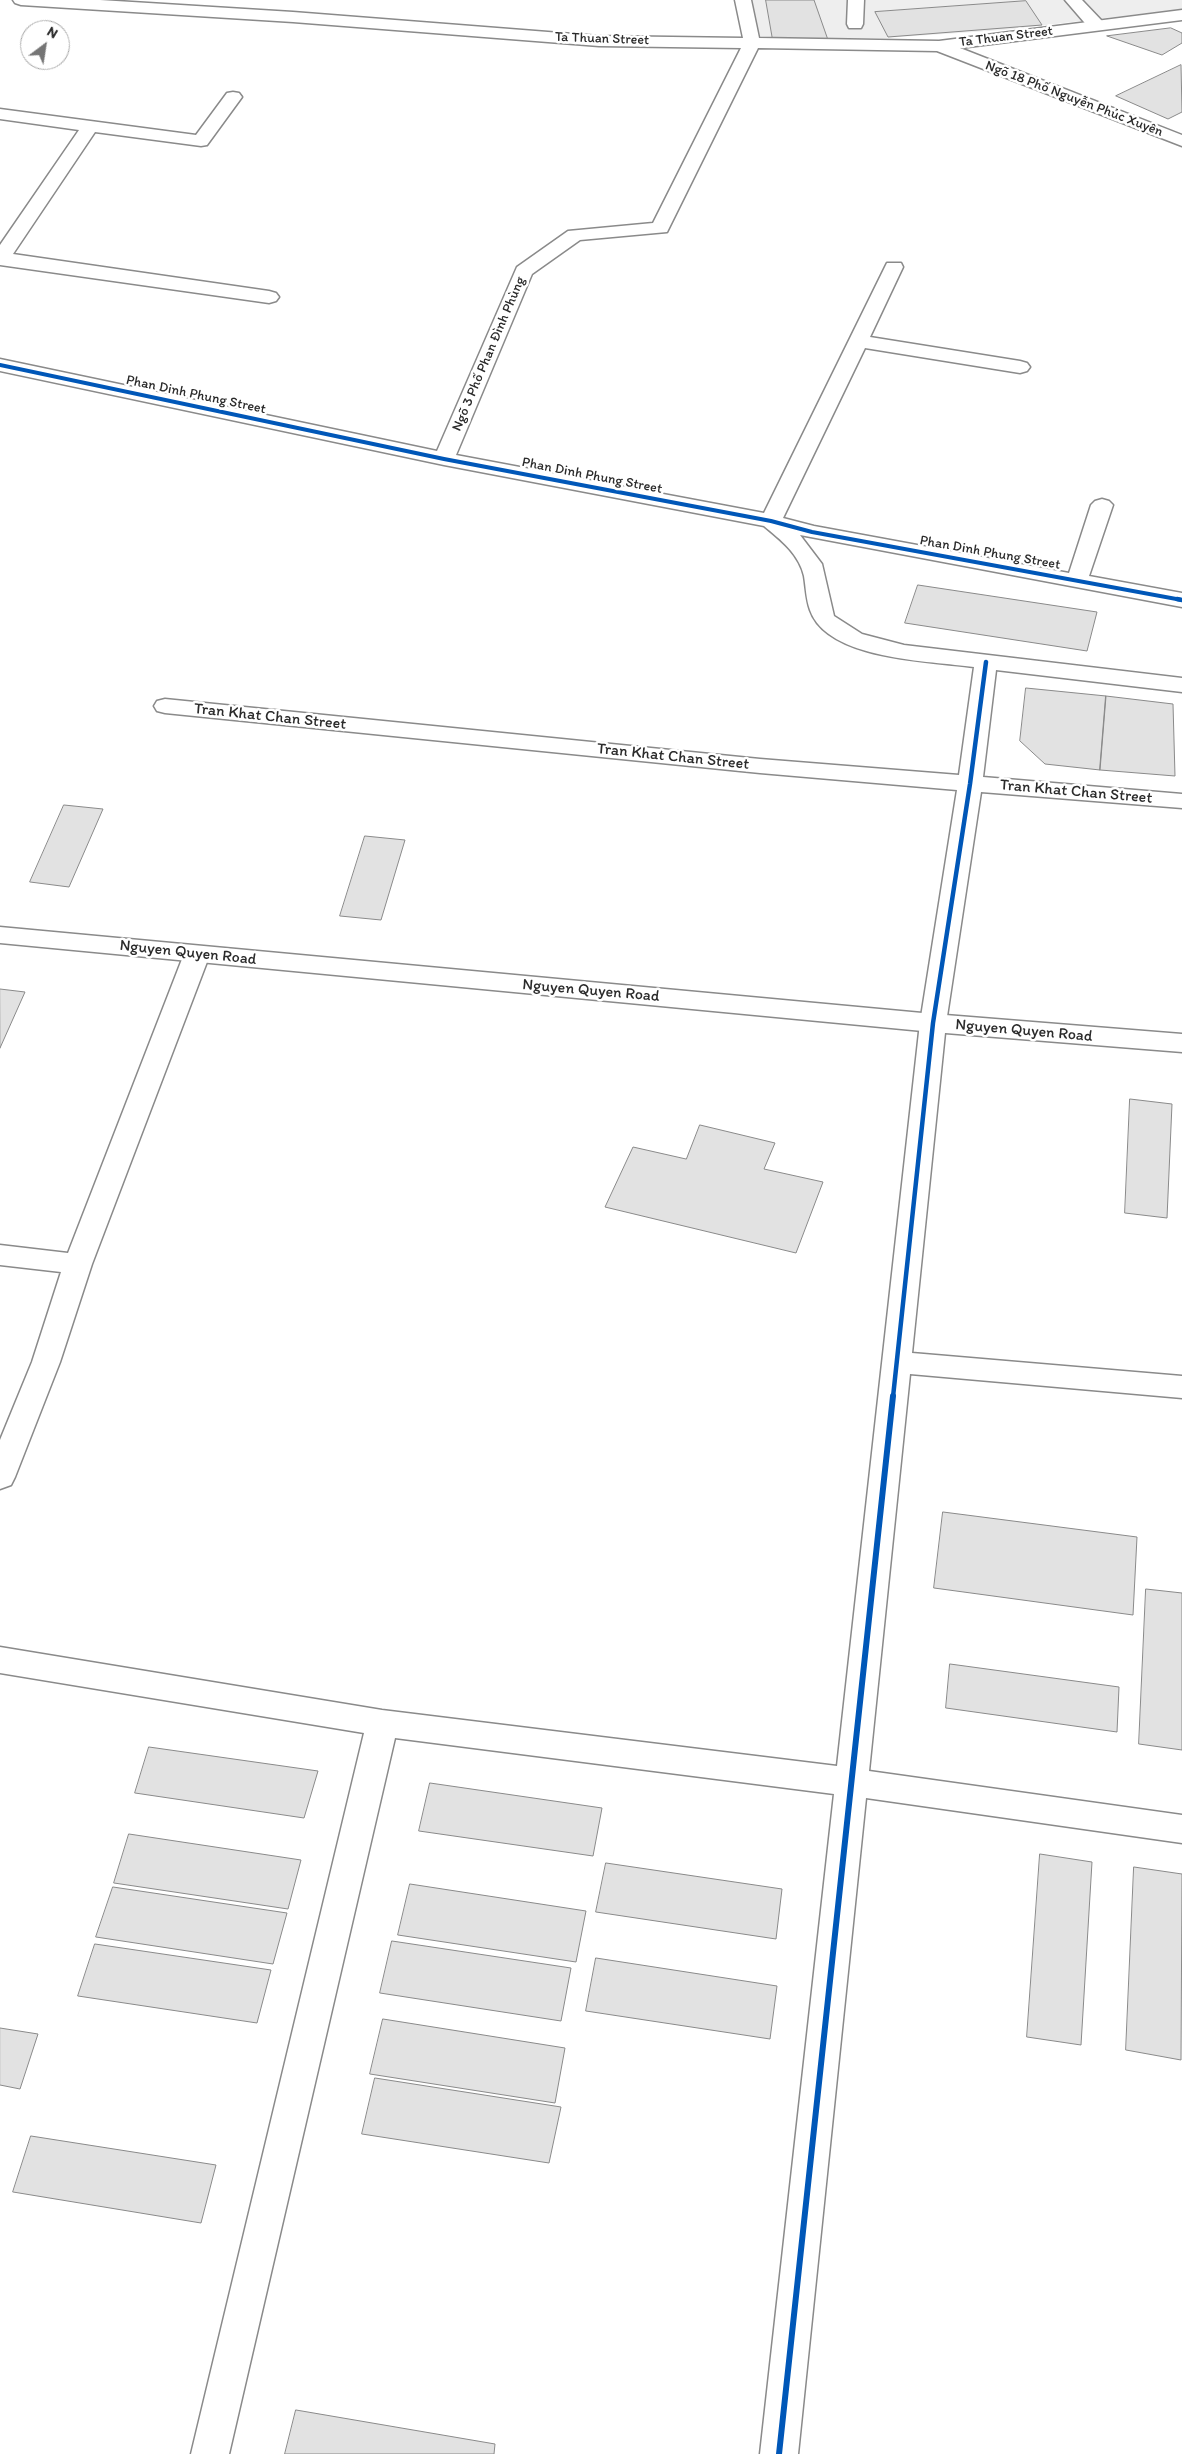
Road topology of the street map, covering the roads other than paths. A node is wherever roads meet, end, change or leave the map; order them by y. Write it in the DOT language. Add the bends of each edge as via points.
graph roads {
  1 [pos="21,0"];
  2 [pos="743,0"];
  3 [pos="856,0"];
  4 [pos="1073,0"];
  5 [pos="1182,15"];
  6 [pos="855,24"];
  7 [pos="1096,25"];
  8 [pos="752,43"];
  9 [pos="939,46"];
  10 [pos="233,97"];
  11 [pos="0,114"];
  12 [pos="90,126"];
  13 [pos="1182,141"];
  14 [pos="0,258"];
  15 [pos="894,267"];
  16 [pos="269,297"];
  17 [pos="858,341"];
  18 [pos="1020,366"];
  19 [pos="2,368"];
  20 [pos="444,459"];
  21 [pos="1102,505"];
  22 [pos="771,521"];
  23 [pos="1077,581"];
  24 [pos="1182,600"];
  25 [pos="986,662"];
  26 [pos="1182,685"];
  27 [pos="165,706"];
  28 [pos="970,784"];
  29 [pos="1182,801"];
  30 [pos="0,935"];
  31 [pos="198,954"];
  32 [pos="933,1023"];
  33 [pos="1182,1043"];
  34 [pos="0,1255"];
  35 [pos="78,1264"];
  36 [pos="896,1362"];
  37 [pos="1182,1387"];
  38 [pos="0,1478"];
  39 [pos="0,1660"];
  40 [pos="382,1723"];
  41 [pos="852,1782"];
  42 [pos="1182,1829"];
  43 [pos="210,2454"];
  44 [pos="779,2454"];
  1 -- 8 [label="street, Ta Thuan Street" via="599,41"];
  2 -- 8 [label="street"];
  3 -- 6 [label="street"];
  4 -- 7 [label="street"];
  5 -- 7 [label="street, Ta Thuan Street"];
  7 -- 9 [label="street, Ta Thuan Street"];
  8 -- 9 [label="street, Ta Thuan Street"];
  8 -- 20 [label="street, Ngõ 3 Phố Phan Đình Phùng" via="660,228 575,235 524,271"];
  9 -- 13 [label="street, Ngõ 18 Phố Nguyễn Phúc Xuyên"];
  10 -- 12 [label="street" via="201,141"];
  11 -- 12 [label="street"];
  12 -- 14 [label="street"];
  14 -- 16 [label="street"];
  15 -- 17 [label="street"];
  17 -- 18 [label="street"];
  17 -- 22 [label="street"];
  19 -- 20 [label="street, Phan Dinh Phung Street"];
  20 -- 22 [label="street, Phan Dinh Phung Street"];
  21 -- 23 [label="street"];
  22 -- 23 [label="street, Phan Dinh Phung Street" via="812,532"];
  22 -- 25 [label="street" via="805,553 814,573 820,608 826,619 840,631 882,647"];
  23 -- 24 [label="street, Phan Dinh Phung Street"];
  25 -- 26 [label="street"];
  25 -- 28 [label="street"];
  27 -- 28 [label="street, Tran Khat Chan Street"];
  28 -- 29 [label="street, Tran Khat Chan Street"];
  28 -- 32 [label="street"];
  30 -- 31 [label="street, Nguyen Quyen Road"];
  31 -- 32 [label="street, Nguyen Quyen Road"];
  31 -- 35 [label="street"];
  32 -- 33 [label="street, Nguyen Quyen Road"];
  32 -- 36 [label="street"];
  34 -- 35 [label="street"];
  35 -- 38 [label="street" via="46,1362"];
  36 -- 37 [label="street"];
  36 -- 41 [label="street"];
  39 -- 40 [label="street"];
  40 -- 41 [label="street"];
  40 -- 43 [label="street"];
  41 -- 42 [label="street"];
  41 -- 44 [label="street"];
}
